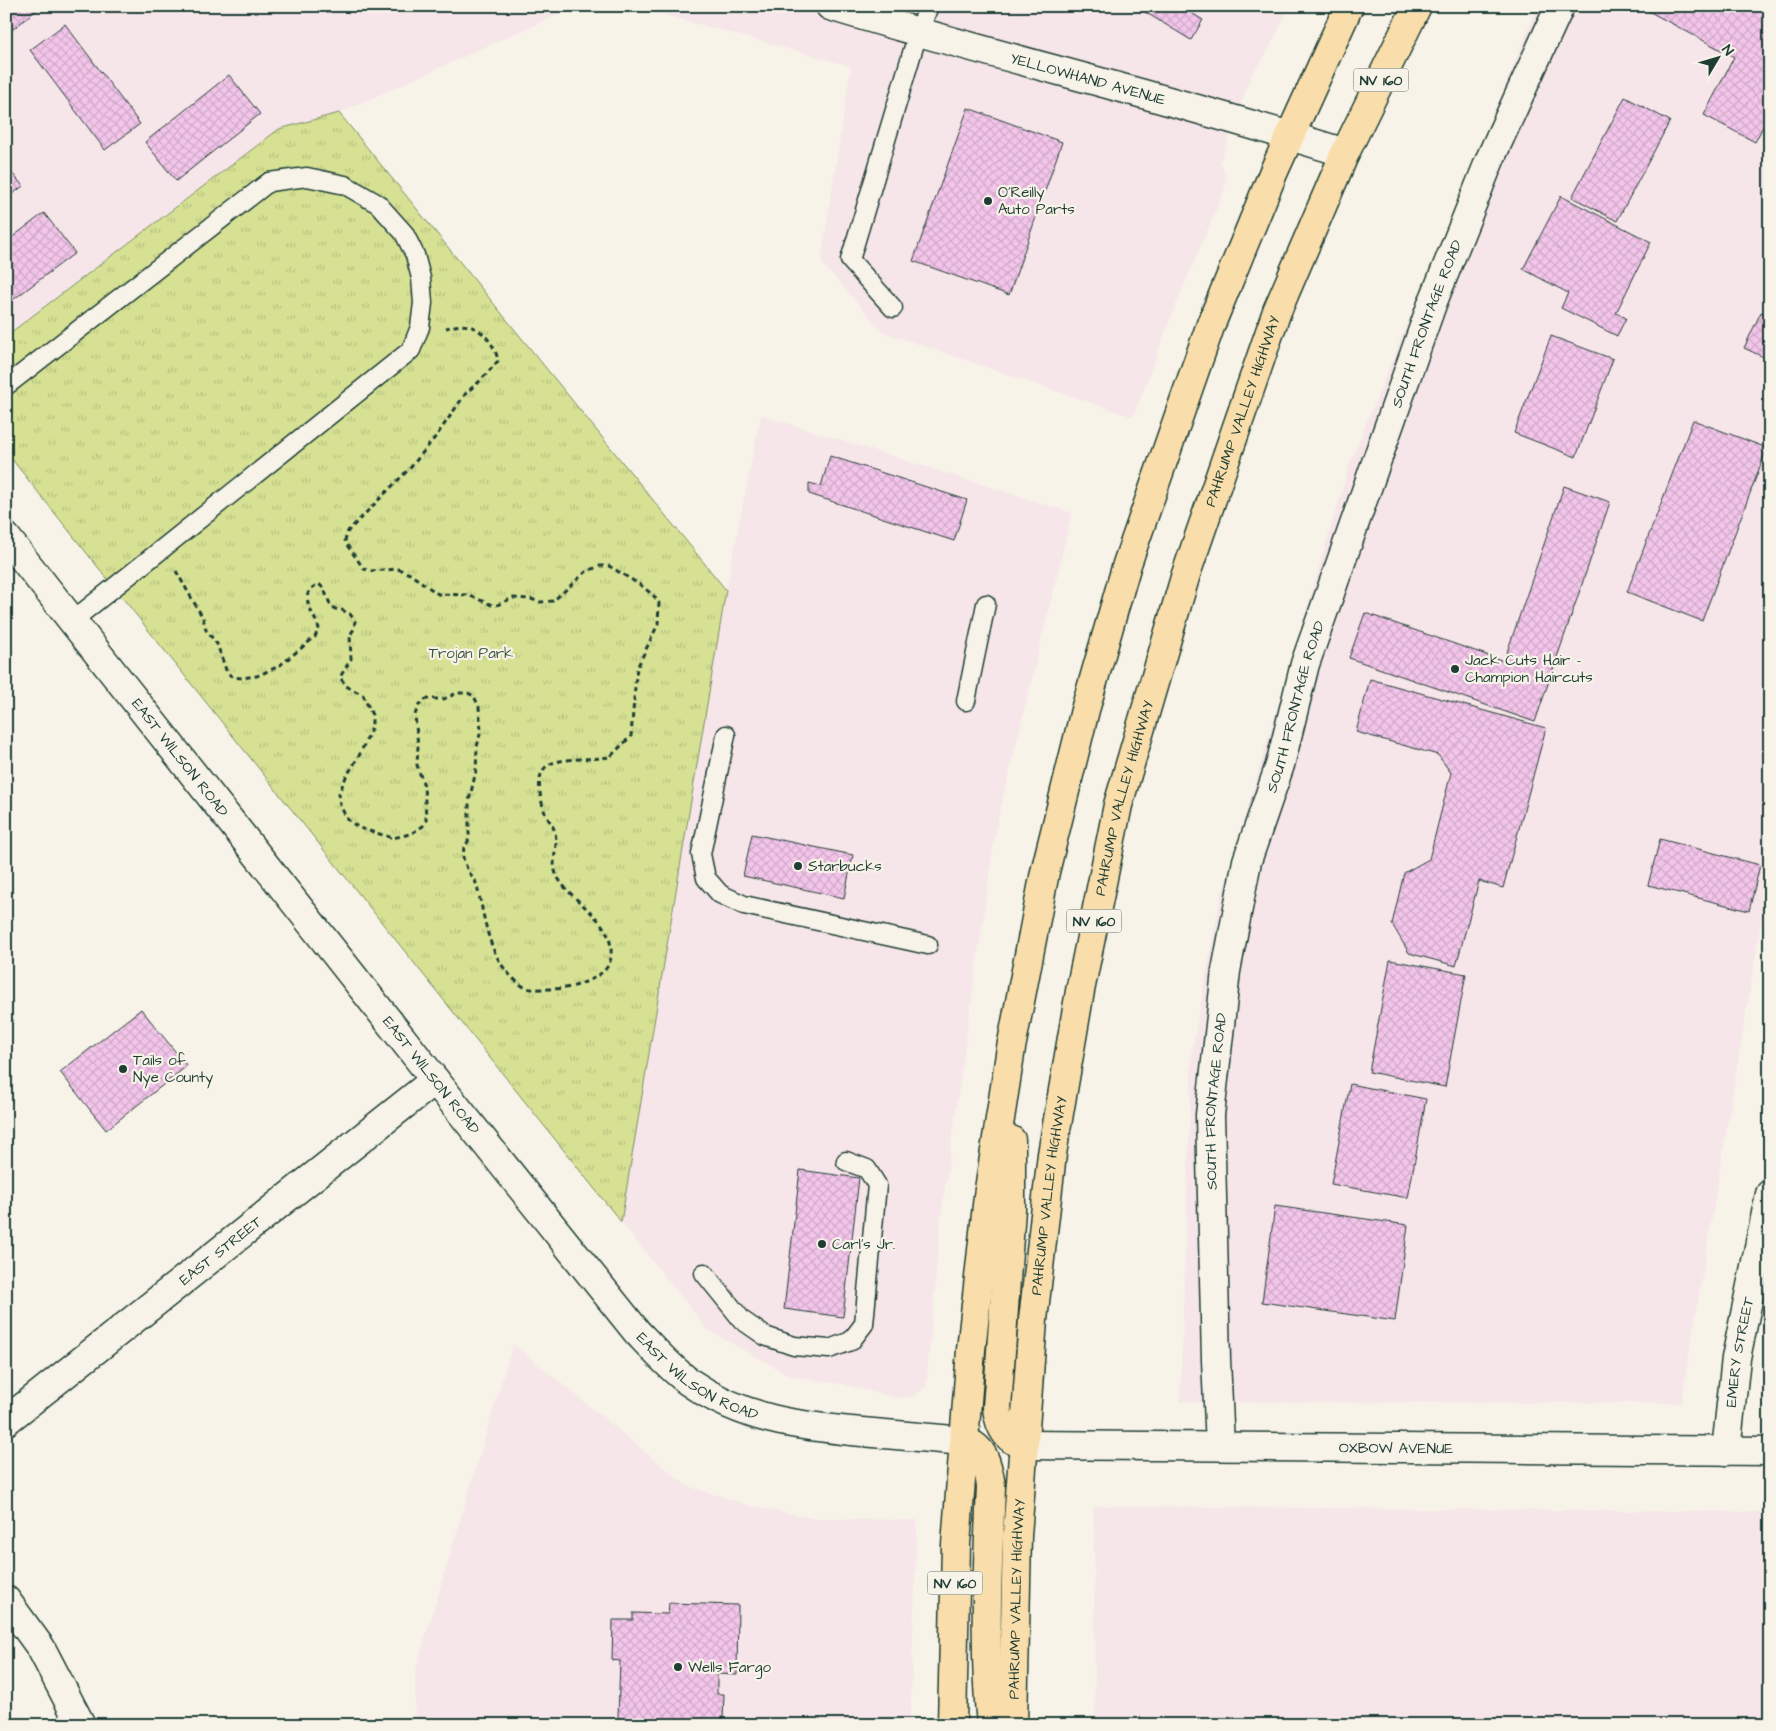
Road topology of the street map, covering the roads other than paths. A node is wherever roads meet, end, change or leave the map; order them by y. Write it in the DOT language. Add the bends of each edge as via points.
graph roads {
  1 [pos="830,6"];
  2 [pos="929,6"];
  3 [pos="1349,6"];
  4 [pos="1417,6"];
  5 [pos="1560,6"];
  6 [pos="918,33"];
  7 [pos="1289,136"];
  8 [pos="1345,154"];
  9 [pos="894,308"];
  10 [pos="6,386"];
  11 [pos="6,537"];
  12 [pos="986,604"];
  13 [pos="72,621"];
  14 [pos="966,701"];
  15 [pos="726,735"];
  16 [pos="928,945"];
  17 [pos="1011,1048"];
  18 [pos="435,1080"];
  19 [pos="846,1161"];
  20 [pos="1770,1194"];
  21 [pos="704,1273"];
  22 [pos="6,1421"];
  23 [pos="964,1441"];
  24 [pos="1024,1445"];
  25 [pos="1220,1446"];
  26 [pos="1726,1451"];
  27 [pos="1770,1451"];
  28 [pos="6,1600"];
  29 [pos="81,1725"];
  30 [pos="952,1725"];
  31 [pos="991,1725"];
  32 [pos="1012,1725"];
  1 -- 6 [label="street, YELLOWHAND AVENUE"];
  2 -- 6 [label="lane"];
  3 -- 7 [label="highway, NV 160"];
  4 -- 8 [label="highway, PAHRUMP VALLEY HIGHWAY / NV 160"];
  5 -- 25 [label="street, SOUTH FRONTAGE ROAD" via="1491,157 1432,304 1305,664 1280,765 1247,861 1226,971 1210,1116"];
  6 -- 7 [label="street, YELLOWHAND AVENUE"];
  6 -- 9 [label="lane" via="850,260"];
  7 -- 8 [label="street, YELLOWHAND AVENUE"];
  7 -- 17 [label="highway, NV 160" via="1211,324 1126,564 1085,710 1045,872"];
  8 -- 24 [label="highway, PAHRUMP VALLEY HIGHWAY / NV 160" via="1277,311 1186,574 1118,805 1080,991 1052,1154 1033,1320"];
  10 -- 13 [label="lane" via="269,182 307,177 345,185 378,204 404,232 415,255 423,302 412,350"];
  11 -- 13 [label="street, EAST WILSON ROAD"];
  12 -- 14 [label="lane"];
  13 -- 18 [label="street, EAST WILSON ROAD"];
  15 -- 16 [label="lane" via="701,854 706,878 720,894 744,905"];
  17 -- 23 [label="highway, NV 160" via="988,1196"];
  17 -- 24 [label="highway" via="1011,1209 997,1408 1001,1426 1012,1439"];
  18 -- 22 [label="street, EAST STREET"];
  18 -- 23 [label="street, EAST WILSON ROAD" via="637,1332 666,1364 690,1382 741,1410 770,1420 801,1426"];
  19 -- 21 [label="lane" via="867,1170 878,1185 864,1324 851,1341 829,1349 794,1346 765,1336 742,1320"];
  20 -- 26 [label="street, EMERY STREET" via="1736,1358"];
  23 -- 30 [label="highway, NV 160" via="956,1545"];
  23 -- 31 [label="highway" via="976,1447 986,1461 991,1486 987,1689"];
  24 -- 25 [label="street, OXBOW AVENUE"];
  24 -- 32 [label="highway, PAHRUMP VALLEY HIGHWAY / NV 160" via="1017,1536"];
  25 -- 26 [label="street, OXBOW AVENUE"];
  26 -- 27 [label="street, OXBOW AVENUE"];
  28 -- 29 [label="street" via="41,1648"];
}
